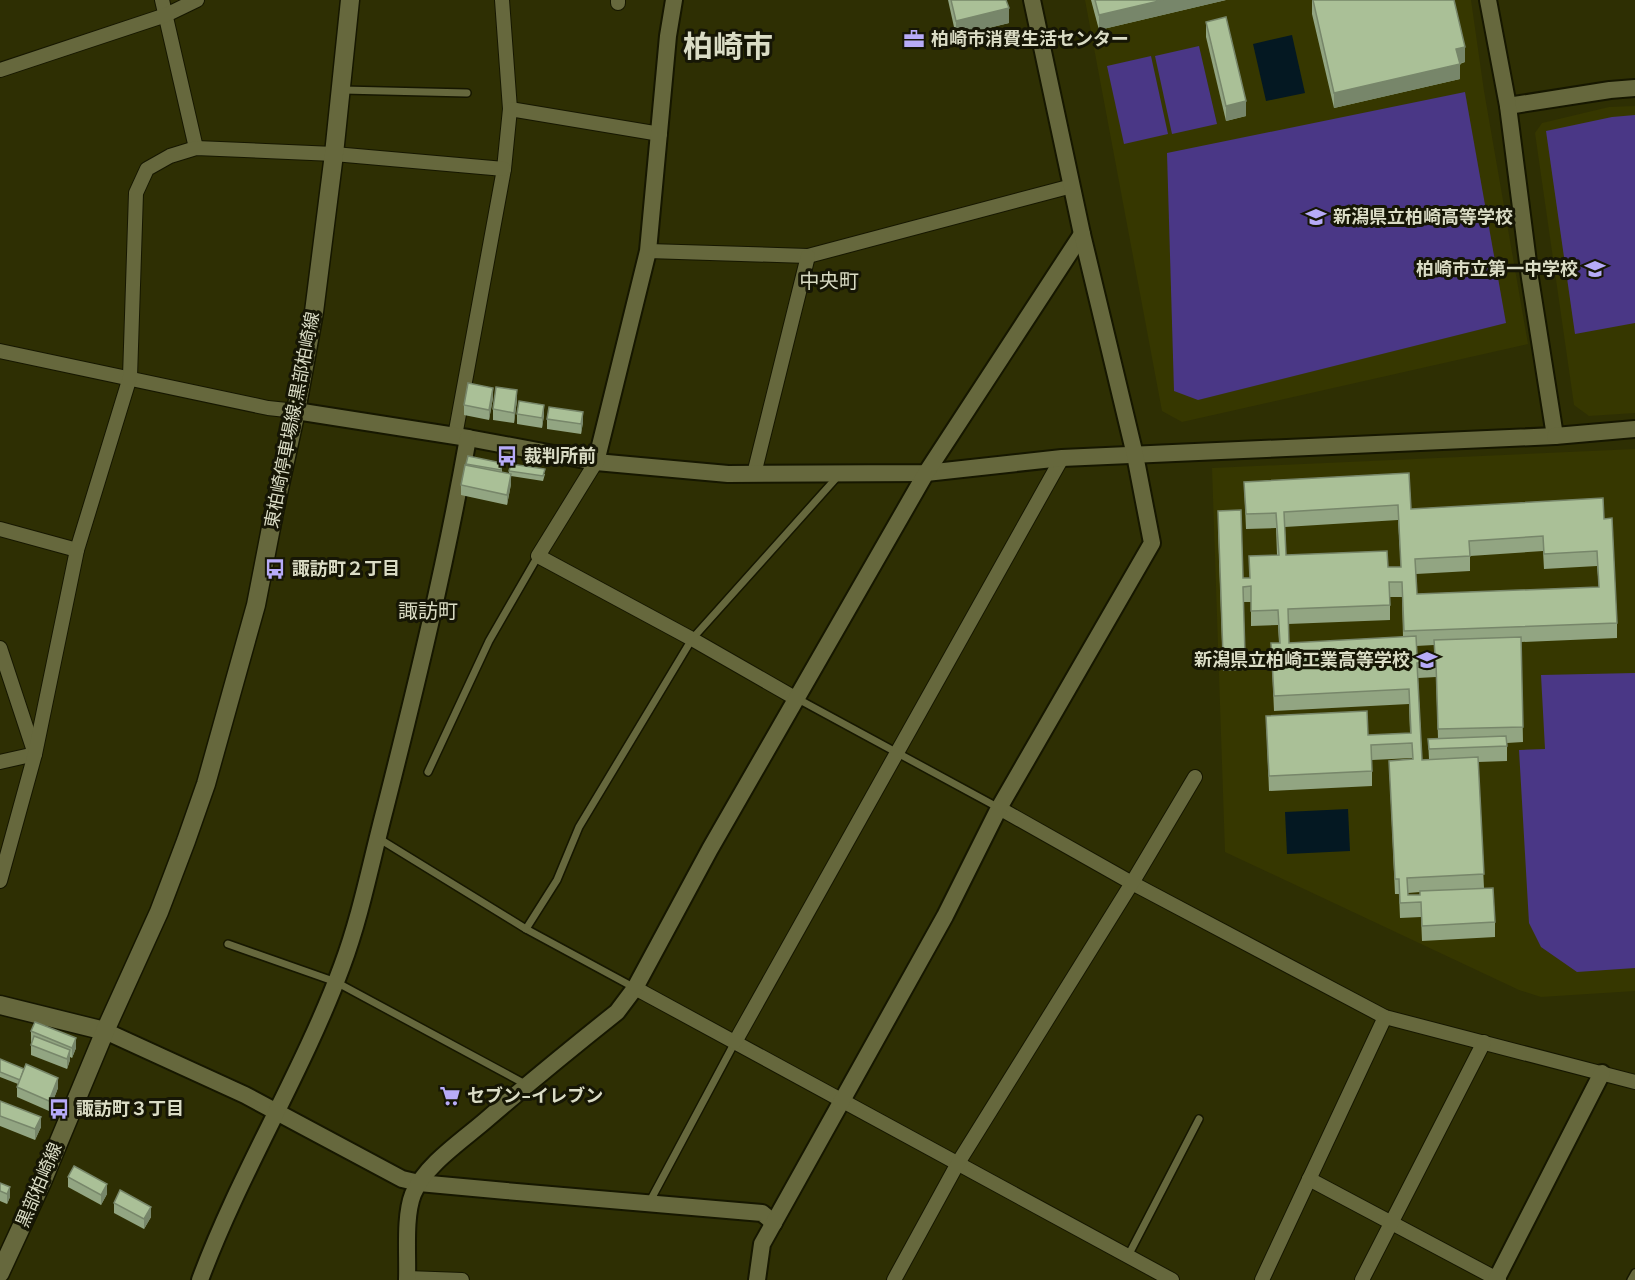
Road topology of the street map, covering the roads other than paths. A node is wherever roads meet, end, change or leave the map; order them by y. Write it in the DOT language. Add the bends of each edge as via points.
graph roads {
  1 [pos="162,0"];
  2 [pos="197,0"];
  3 [pos="350,0"];
  4 [pos="502,0"];
  5 [pos="674,0"];
  6 [pos="1032,0"];
  7 [pos="1488,0"];
  8 [pos="166,15"];
  9 [pos="0,70"];
  10 [pos="1635,88"];
  11 [pos="340,90"];
  12 [pos="466,93"];
  13 [pos="1508,106"];
  14 [pos="510,110"];
  15 [pos="660,134"];
  16 [pos="196,148"];
  17 [pos="334,154"];
  18 [pos="504,169"];
  19 [pos="1072,186"];
  20 [pos="1082,234"];
  21 [pos="648,250"];
  22 [pos="808,256"];
  23 [pos="0,351"];
  24 [pos="130,377"];
  25 [pos="296,411"];
  26 [pos="1635,429"];
  27 [pos="1555,436"];
  28 [pos="462,437"];
  29 [pos="1135,455"];
  30 [pos="1062,458"];
  31 [pos="596,462"];
  32 [pos="840,473"];
  33 [pos="926,473"];
  34 [pos="754,474"];
  35 [pos="0,528"];
  36 [pos="77,550"];
  37 [pos="538,556"];
  38 [pos="693,639"];
  39 [pos="0,648"];
  40 [pos="795,698"];
  41 [pos="896,752"];
  42 [pos="35,754"];
  43 [pos="0,762"];
  44 [pos="428,772"];
  45 [pos="1195,777"];
  46 [pos="999,808"];
  47 [pos="377,837"];
  48 [pos="0,881"];
  49 [pos="1132,884"];
  50 [pos="526,929"];
  51 [pos="228,944"];
  52 [pos="336,982"];
  53 [pos="635,988"];
  54 [pos="0,1005"];
  55 [pos="1385,1017"];
  56 [pos="105,1031"];
  57 [pos="735,1042"];
  58 [pos="1484,1042"];
  59 [pos="1602,1073"];
  60 [pos="1635,1082"];
  61 [pos="527,1085"];
  62 [pos="843,1101"];
  63 [pos="279,1112"];
  64 [pos="1199,1119"];
  65 [pos="958,1163"];
  66 [pos="1309,1179"];
  67 [pos="419,1183"];
  68 [pos="649,1203"];
  69 [pos="774,1223"];
  70 [pos="1391,1223"];
  71 [pos="1128,1256"];
  72 [pos="0,1273"];
  73 [pos="1635,1273"];
  74 [pos="407,1279"];
  75 [pos="200,1280"];
  76 [pos="462,1280"];
  77 [pos="757,1280"];
  78 [pos="894,1280"];
  79 [pos="1172,1280"];
  80 [pos="1262,1280"];
  81 [pos="1362,1280"];
  82 [pos="1497,1280"];
  83 [pos="1631,1280"];
  1 -- 8 [label="street"];
  2 -- 8 [label="street"];
  3 -- 11 [label="main road, 東柏崎停車場線;黒部柏崎線"];
  4 -- 14 [label="street"];
  5 -- 15 [label="street"];
  6 -- 19 [label="street"];
  7 -- 13 [label="street"];
  8 -- 9 [label="street"];
  8 -- 16 [label="street"];
  10 -- 13 [label="street"];
  11 -- 12 [label="lane"];
  11 -- 17 [label="main road, 東柏崎停車場線;黒部柏崎線"];
  13 -- 27 [label="street"];
  14 -- 15 [label="street"];
  14 -- 18 [label="street"];
  15 -- 21 [label="street"];
  16 -- 17 [label="street"];
  16 -- 24 [label="street" via="147,169 136,193"];
  17 -- 18 [label="street"];
  17 -- 25 [label="main road, 東柏崎停車場線;黒部柏崎線"];
  18 -- 28 [label="street"];
  19 -- 20 [label="street"];
  19 -- 22 [label="street"];
  20 -- 29 [label="street"];
  20 -- 33 [label="street"];
  21 -- 22 [label="street"];
  21 -- 31 [label="street"];
  22 -- 34 [label="street"];
  23 -- 24 [label="street"];
  24 -- 25 [label="street"];
  24 -- 36 [label="street"];
  25 -- 28 [label="street"];
  25 -- 56 [label="main road, 東柏崎停車場線;黒部柏崎線" via="256,605 206,784 159,912"];
  26 -- 27 [label="street"];
  27 -- 29 [label="street"];
  28 -- 31 [label="street"];
  28 -- 47 [label="street" via="453,525"];
  29 -- 30 [label="street"];
  29 -- 46 [label="street" via="1152,543"];
  30 -- 33 [label="street"];
  30 -- 41 [label="street"];
  31 -- 34 [label="street"];
  31 -- 37 [label="street"];
  32 -- 33 [label="street"];
  32 -- 34 [label="street"];
  32 -- 38 [label="lane"];
  33 -- 40 [label="street"];
  35 -- 36 [label="street"];
  36 -- 42 [label="street"];
  37 -- 38 [label="street"];
  37 -- 44 [label="lane" via="489,641"];
  38 -- 40 [label="street"];
  38 -- 50 [label="lane" via="584,818 557,880"];
  39 -- 42 [label="street"];
  40 -- 41 [label="lane"];
  40 -- 53 [label="street"];
  41 -- 46 [label="lane"];
  41 -- 57 [label="street"];
  42 -- 43 [label="street"];
  42 -- 48 [label="street"];
  45 -- 49 [label="street"];
  46 -- 49 [label="street"];
  46 -- 62 [label="street" via="945,916"];
  47 -- 50 [label="lane"];
  47 -- 52 [label="street" via="362,906"];
  49 -- 55 [label="street"];
  49 -- 65 [label="street"];
  50 -- 53 [label="lane"];
  51 -- 52 [label="lane"];
  52 -- 61 [label="lane"];
  52 -- 63 [label="street"];
  53 -- 57 [label="street"];
  53 -- 61 [label="street" via="617,1012"];
  54 -- 56 [label="main road"];
  55 -- 58 [label="street"];
  55 -- 66 [label="street"];
  56 -- 63 [label="street"];
  56 -- 72 [label="main road, 黒部柏崎線"];
  57 -- 62 [label="street"];
  57 -- 68 [label="lane"];
  58 -- 59 [label="street"];
  58 -- 70 [label="street"];
  59 -- 60 [label="street"];
  59 -- 82 [label="street"];
  61 -- 67 [label="street"];
  62 -- 65 [label="street"];
  62 -- 69 [label="street"];
  63 -- 67 [label="street" via="402,1179"];
  63 -- 75 [label="street" via="216,1238"];
  64 -- 71 [label="lane"];
  65 -- 71 [label="street"];
  65 -- 78 [label="street"];
  66 -- 70 [label="street"];
  66 -- 80 [label="street"];
  67 -- 68 [label="street"];
  67 -- 74 [label="street" via="412,1195 408,1222"];
  68 -- 69 [label="street" via="762,1213"];
  69 -- 77 [label="street" via="762,1244"];
  70 -- 81 [label="street"];
  70 -- 82 [label="street"];
  71 -- 79 [label="street"];
  73 -- 83 [label="lane"];
  74 -- 76 [label="street"];
}
